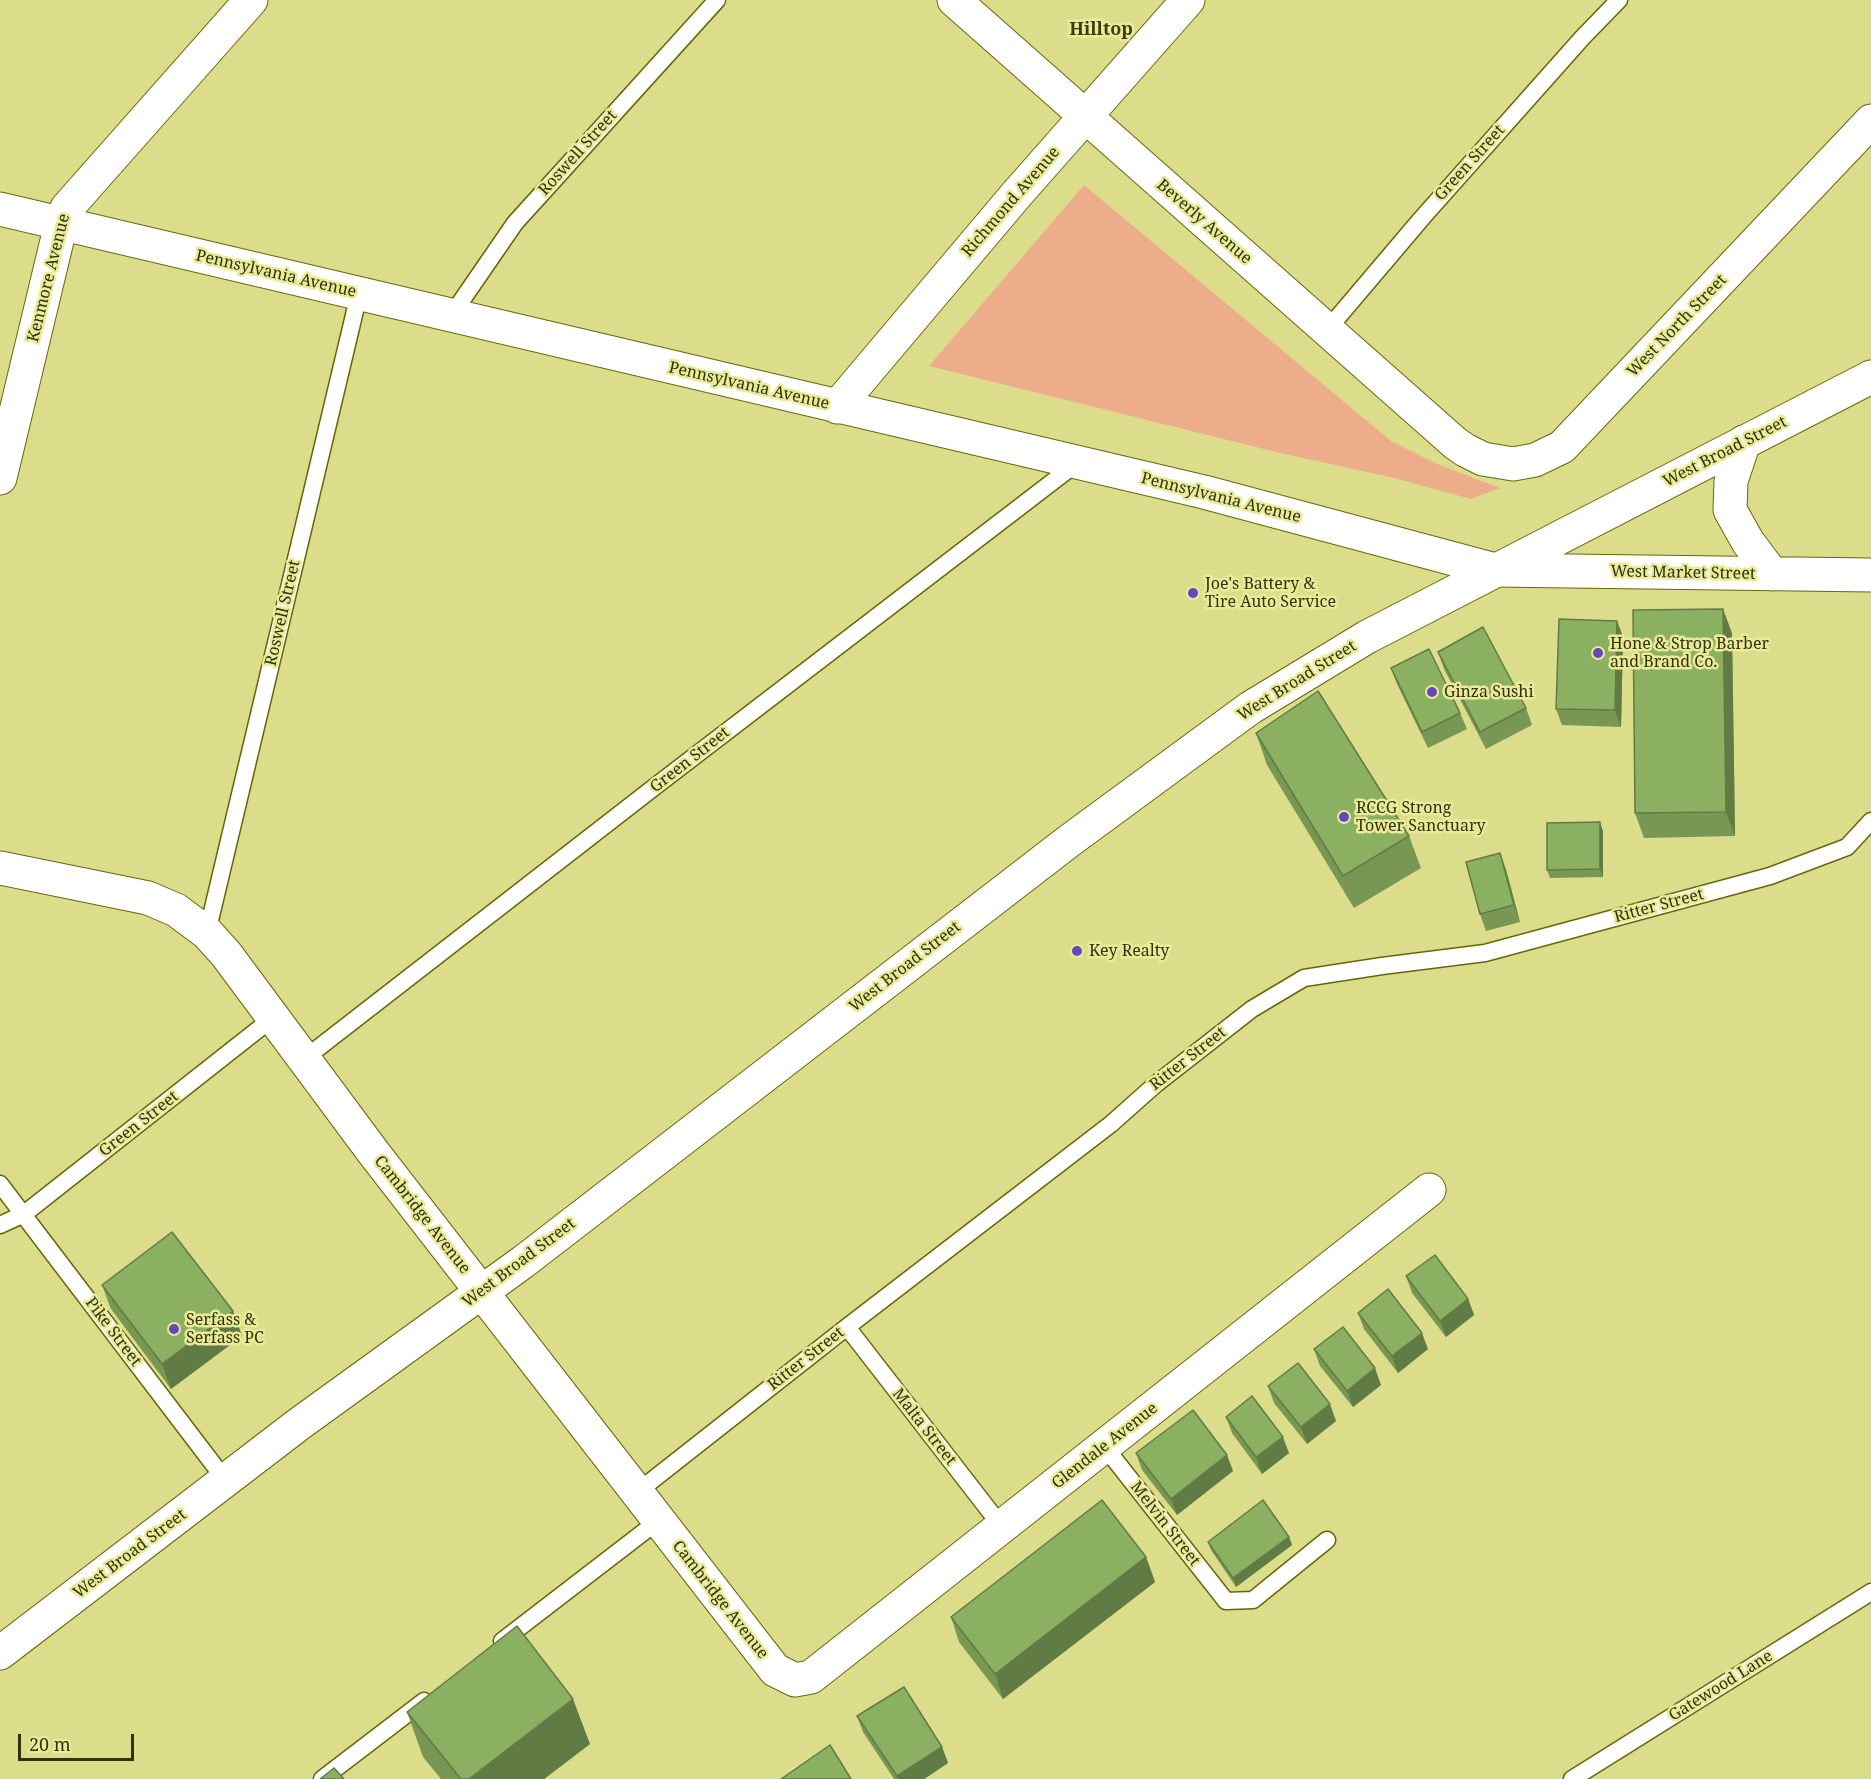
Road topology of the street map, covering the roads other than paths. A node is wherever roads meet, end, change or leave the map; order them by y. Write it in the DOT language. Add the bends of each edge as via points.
graph roads {
  1 [pos="251,0"];
  2 [pos="717,0"];
  3 [pos="954,0"];
  4 [pos="1188,0"];
  5 [pos="1618,0"];
  6 [pos="1084,117"];
  7 [pos="1871,121"];
  8 [pos="0,209"];
  9 [pos="61,224"];
  10 [pos="359,294"];
  11 [pos="451,316"];
  12 [pos="1327,330"];
  13 [pos="1871,377"];
  14 [pos="837,406"];
  15 [pos="1744,442"];
  16 [pos="1455,443"];
  17 [pos="1077,463"];
  18 [pos="0,478"];
  19 [pos="1495,570"];
  20 [pos="1772,574"];
  21 [pos="1871,575"];
  22 [pos="1871,821"];
  23 [pos="0,868"];
  24 [pos="207,933"];
  25 [pos="274,1017"];
  26 [pos="304,1059"];
  27 [pos="0,1184"];
  28 [pos="1429,1190"];
  29 [pos="24,1214"];
  30 [pos="0,1225"];
  31 [pos="482,1292"];
  32 [pos="847,1327"];
  33 [pos="1104,1446"];
  34 [pos="225,1481"];
  35 [pos="636,1493"];
  36 [pos="658,1521"];
  37 [pos="1002,1527"];
  38 [pos="1327,1540"];
  39 [pos="1871,1592"];
  40 [pos="490,1650"];
  41 [pos="0,1653"];
  42 [pos="775,1670"];
  43 [pos="434,1693"];
  44 [pos="322,1779"];
  45 [pos="1572,1779"];
  1 -- 9 [label="street, Kenmore Avenue" via="66,208"];
  2 -- 11 [label="lane, Roswell Street" via="515,223"];
  3 -- 6 [label="street, Beverly Avenue"];
  4 -- 6 [label="street, Richmond Avenue"];
  5 -- 12 [label="lane, Green Street"];
  6 -- 12 [label="street, Beverly Avenue"];
  6 -- 14 [label="street, Richmond Avenue"];
  7 -- 16 [label="street, West North Street" via="1562,447 1535,460 1513,464 1483,459"];
  8 -- 9 [label="street, Pennsylvania Avenue"];
  9 -- 10 [label="street, Pennsylvania Avenue"];
  9 -- 18 [label="street, Kenmore Avenue"];
  10 -- 11 [label="street, Pennsylvania Avenue"];
  10 -- 24 [label="lane, Roswell Street"];
  11 -- 14 [label="street, Pennsylvania Avenue"];
  12 -- 16 [label="street, Beverly Avenue"];
  13 -- 15 [label="street, West Broad Street"];
  14 -- 17 [label="street, Pennsylvania Avenue"];
  15 -- 19 [label="street, West Broad Street"];
  15 -- 20 [label="street" via="1731,481 1731,510"];
  17 -- 19 [label="street, Pennsylvania Avenue" via="1204,492"];
  17 -- 26 [label="lane, Green Street"];
  19 -- 20 [label="street, West Market Street"];
  19 -- 31 [label="street, West Broad Street" via="1367,637 1250,708 1069,841"];
  20 -- 21 [label="street, West Market Street"];
  22 -- 32 [label="lane, Ritter Street" via="1847,847 1770,876 1485,953 1304,978 1252,1009 1111,1124"];
  23 -- 24 [label="street, Cambridge Avenue" via="148,898 176,910"];
  24 -- 25 [label="street, Cambridge Avenue"];
  25 -- 26 [label="street, Cambridge Avenue"];
  25 -- 29 [label="lane, Green Street"];
  26 -- 31 [label="street, Cambridge Avenue"];
  27 -- 29 [label="lane, Pike Street"];
  28 -- 33 [label="street, Glendale Avenue"];
  29 -- 30 [label="lane, Green Street"];
  29 -- 34 [label="lane, Pike Street"];
  31 -- 34 [label="street, West Broad Street"];
  31 -- 35 [label="street, Cambridge Avenue"];
  32 -- 35 [label="lane, Ritter Street"];
  32 -- 37 [label="lane, Malta Street"];
  33 -- 37 [label="street, Glendale Avenue"];
  33 -- 38 [label="lane, Melvin Street" via="1226,1601 1253,1600"];
  34 -- 41 [label="street, West Broad Street"];
  35 -- 36 [label="street, Cambridge Avenue"];
  36 -- 40 [label="lane"];
  36 -- 42 [label="street, Cambridge Avenue"];
  37 -- 42 [label="street, Glendale Avenue" via="811,1677 795,1680"];
  39 -- 45 [label="lane, Gatewood Lane"];
  43 -- 44 [label="lane"];
}
